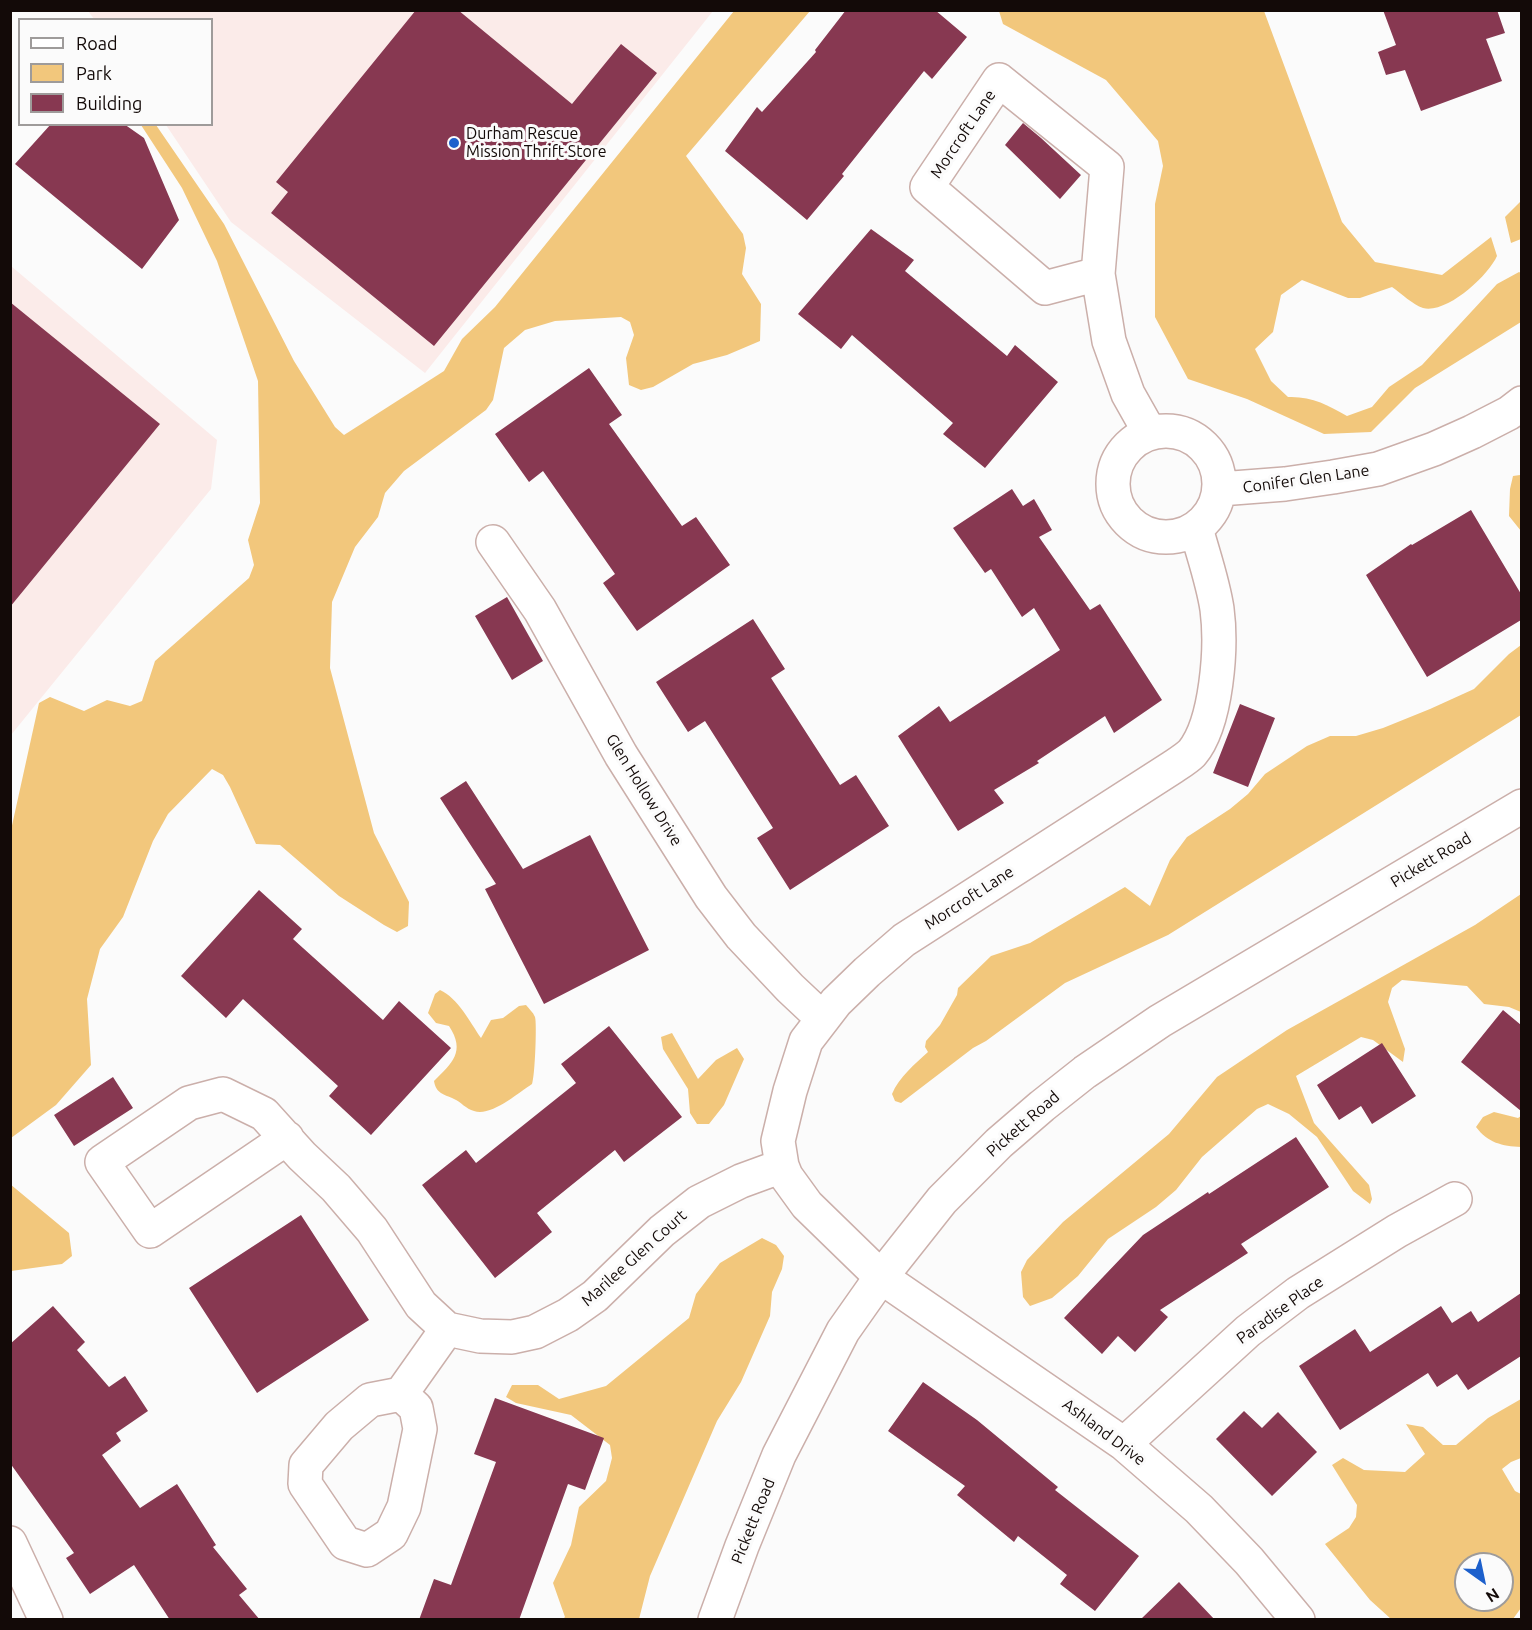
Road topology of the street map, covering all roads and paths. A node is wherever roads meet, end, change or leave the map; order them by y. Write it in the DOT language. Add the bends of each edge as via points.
graph roads {
  1 [pos="1098,274"];
  2 [pos="1521,404"];
  3 [pos="1150,433"];
  4 [pos="1220,489"];
  5 [pos="1196,528"];
  6 [pos="493,542"];
  7 [pos="1521,806"];
  8 [pos="823,1019"];
  9 [pos="287,1138"];
  10 [pos="782,1166"];
  11 [pos="1455,1199"];
  12 [pos="881,1277"];
  13 [pos="447,1329"];
  14 [pos="401,1394"];
  15 [pos="1124,1444"];
  16 [pos="10,1543"];
  17 [pos="46,1620"];
  18 [pos="716,1620"];
  19 [pos="1298,1620"];
  1 -- 1 [label="street, Morcroft Lane" via="1107,167 999,80 927,187 1045,288"];
  1 -- 3 [label="street, Morcroft Lane" via="1109,341 1128,394"];
  2 -- 4 [label="street, Conifer Glen Lane" via="1472,432 1378,469 1295,483"];
  3 -- 4 [label="street" via="1185,433 1200,442 1219,472"];
  3 -- 5 [label="street" via="1134,441 1114,470 1116,504 1126,519 1155,537 1173,537"];
  4 -- 5 [label="street" via="1215,507"];
  5 -- 8 [label="street, Morcroft Lane" via="1217,608 1220,649 1205,731 1191,753 904,940"];
  6 -- 8 [label="street, Glen Hollow Drive" via="540,610 621,754 711,897 741,936"];
  7 -- 12 [label="street, Pickett Road" via="1160,1021 1085,1072 999,1143 942,1200"];
  8 -- 10 [label="street, Morcroft Lane" via="806,1041 790,1091 778,1141"];
  9 -- 9 [label="street" via="264,1114 223,1094 189,1103 102,1162 150,1231"];
  9 -- 13 [label="street" via="372,1230 421,1305"];
  10 -- 12 [label="street, Morcroft Lane" via="807,1205"];
  10 -- 13 [label="street, Marilee Glen Court" via="741,1180 699,1202 568,1316 535,1332 512,1337"];
  11 -- 15 [label="street, Paradise Place" via="1397,1231 1248,1330"];
  12 -- 15 [label="street, Ashland Drive"];
  12 -- 18 [label="street, Pickett Road" via="843,1331 779,1455"];
  13 -- 14 [label="street"];
  14 -- 14 [label="street" via="370,1400 339,1426 306,1465 305,1484 345,1543 367,1550 391,1534 404,1507 420,1429 416,1408"];
  15 -- 19 [label="street, Ashland Drive" via="1199,1509 1249,1560"];
  16 -- 17 [label="street"];
}
